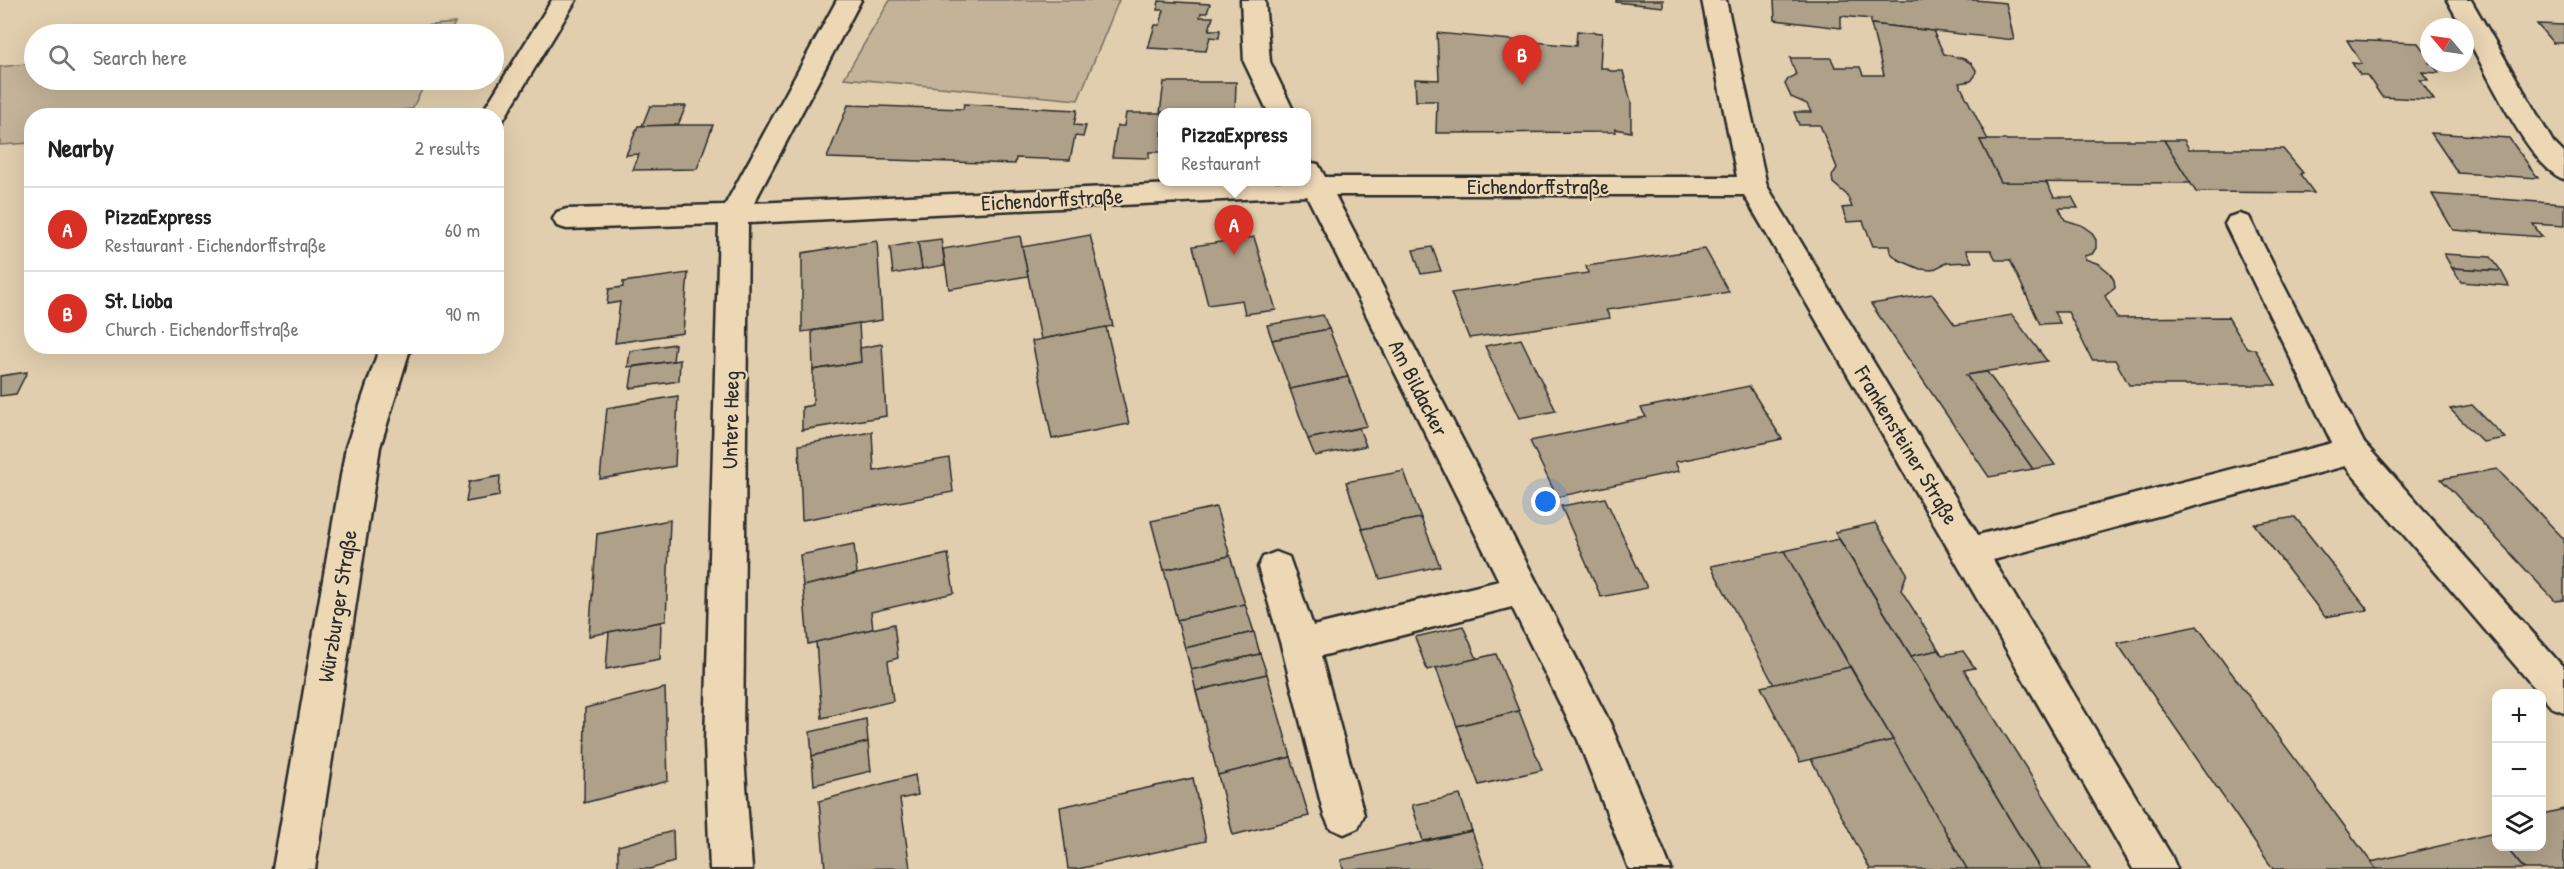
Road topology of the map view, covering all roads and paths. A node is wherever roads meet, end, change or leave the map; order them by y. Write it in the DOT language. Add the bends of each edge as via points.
graph roads {
  1 [pos="564,0"];
  2 [pos="849,0"];
  3 [pos="1253,0"];
  4 [pos="1714,0"];
  5 [pos="2459,0"];
  6 [pos="498,108"];
  7 [pos="1279,108"];
  8 [pos="2564,170"];
  9 [pos="1311,176"];
  10 [pos="1159,186"];
  11 [pos="1753,186"];
  12 [pos="734,214"];
  13 [pos="567,219"];
  14 [pos="2239,224"];
  15 [pos="393,354"];
  16 [pos="2352,451"];
  17 [pos="1970,552"];
  18 [pos="1276,567"];
  19 [pos="1522,590"];
  20 [pos="1300,645"];
  21 [pos="2564,695"];
  22 [pos="1344,815"];
  23 [pos="294,869"];
  24 [pos="732,869"];
  25 [pos="1650,869"];
  26 [pos="2156,869"];
  1 -- 6 [label="street"];
  2 -- 12 [label="street, Untere Heeg"];
  3 -- 7 [label="street" via="1257,62"];
  4 -- 11 [label="street, Frankensteiner Straße"];
  5 -- 8 [label="street" via="2542,147"];
  9 -- 11 [label="street, Eichendorffstraße"];
  9 -- 19 [label="street, Am Bildacker"];
  10 -- 12 [label="street, Eichendorffstraße"];
  11 -- 17 [label="street, Frankensteiner Straße"];
  12 -- 13 [label="street, Eichendorffstraße"];
  12 -- 24 [label="street, Untere Heeg" via="724,743"];
  14 -- 16 [label="street"];
  15 -- 23 [label="street, Würzburger Straße" via="363,447"];
  16 -- 17 [label="street"];
  16 -- 21 [label="street"];
  17 -- 26 [label="street, Frankensteiner Straße"];
  18 -- 20 [label="street"];
  19 -- 20 [label="street"];
  19 -- 25 [label="street, Am Bildacker" via="1596,735"];
  20 -- 22 [label="street"];
}
